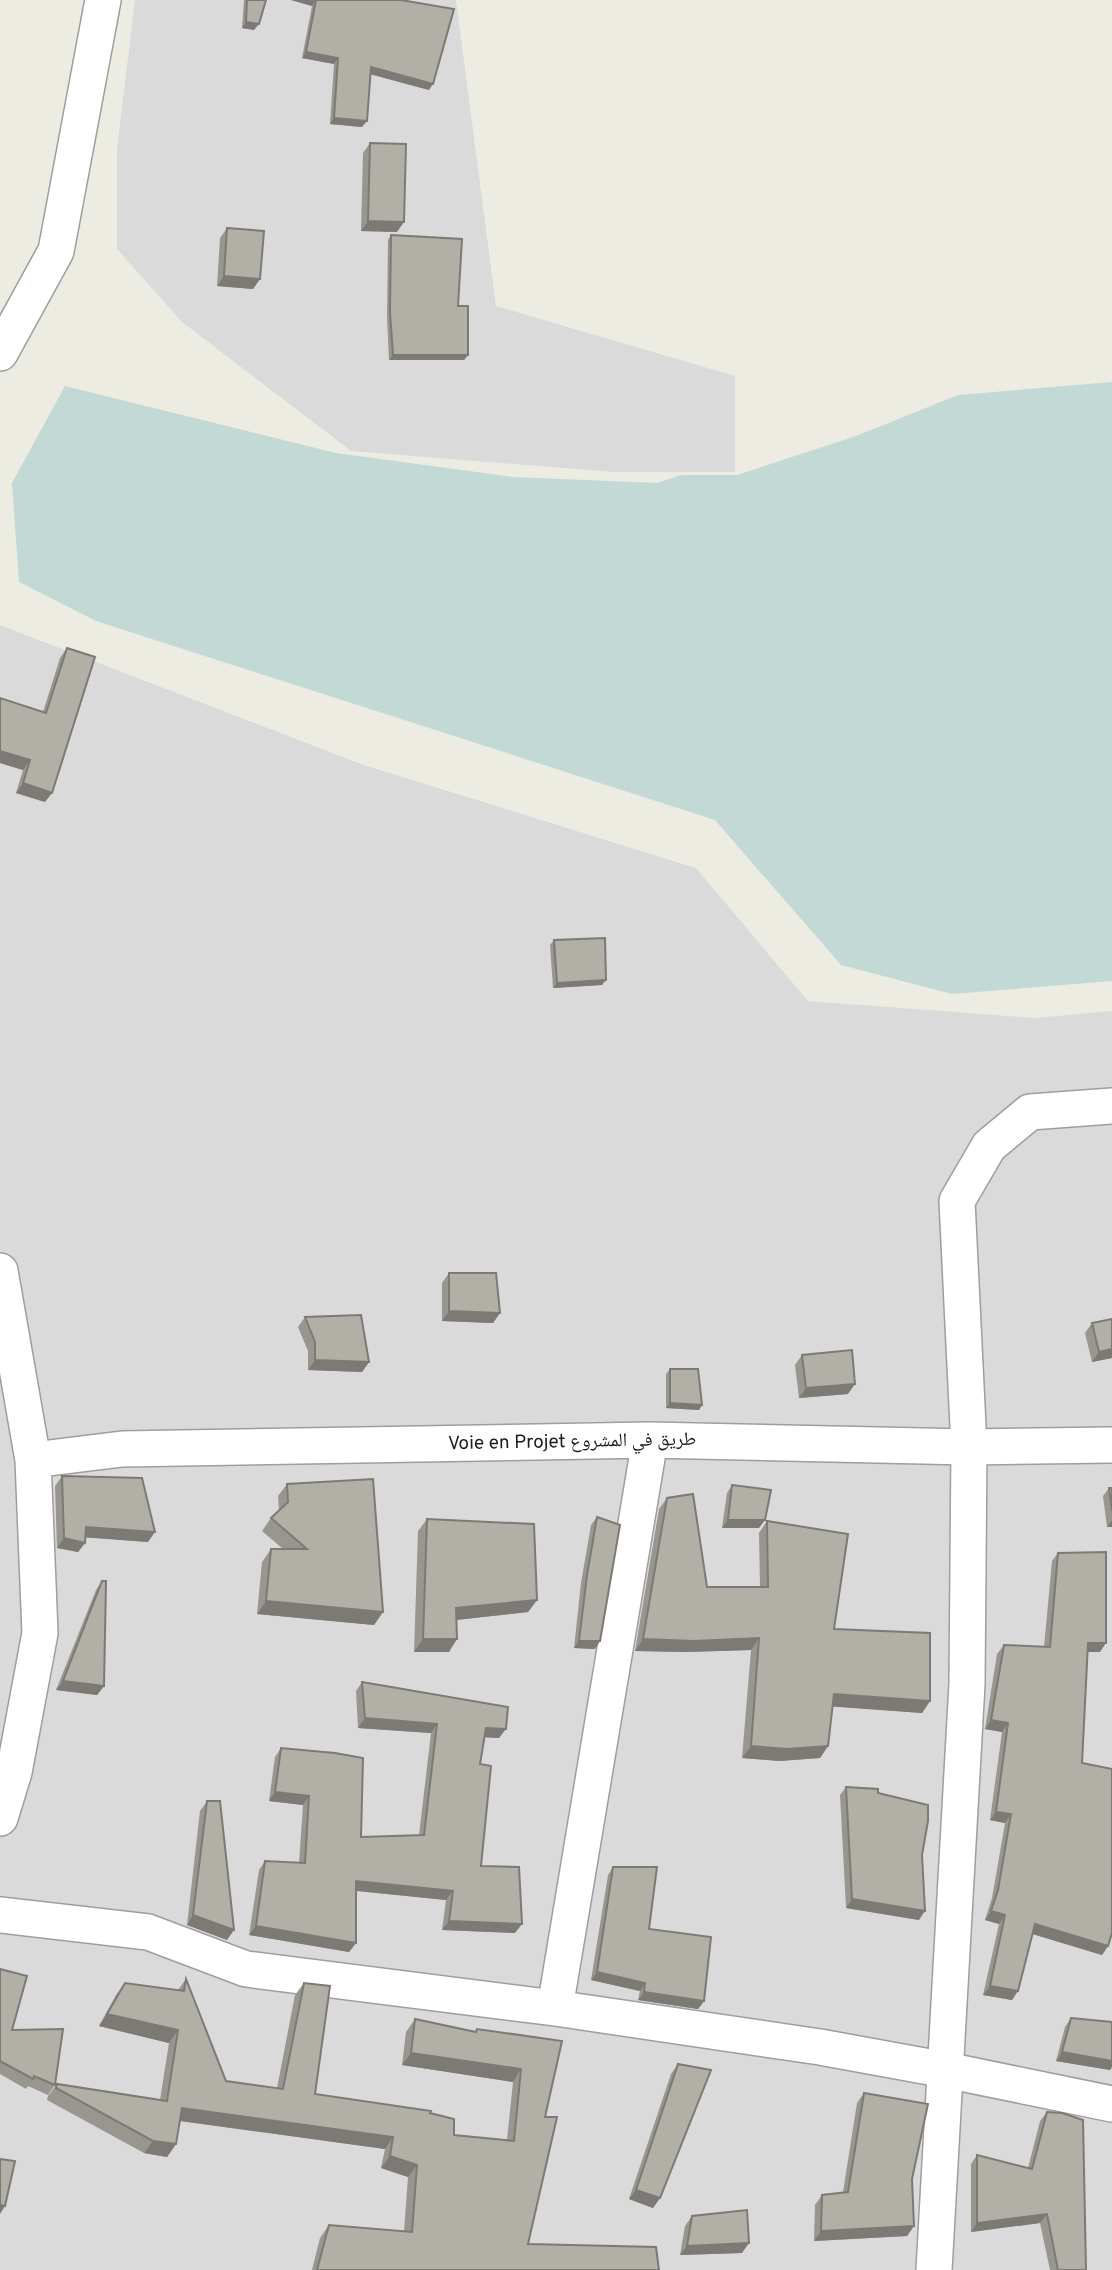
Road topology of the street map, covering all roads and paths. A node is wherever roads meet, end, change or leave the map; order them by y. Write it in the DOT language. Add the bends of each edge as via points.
graph roads {
  1 [pos="103,0"];
  2 [pos="0,353"];
  3 [pos="1112,1106"];
  4 [pos="0,1270"];
  5 [pos="650,1440"];
  6 [pos="1112,1445"];
  7 [pos="969,1447"];
  8 [pos="33,1460"];
  9 [pos="0,1818"];
  10 [pos="0,1915"];
  11 [pos="555,2008"];
  12 [pos="946,2070"];
  13 [pos="1112,2104"];
  14 [pos="934,2270"];
  1 -- 2 [label="street" via="56,251"];
  3 -- 7 [label="street" via="1030,1112 989,1146 957,1201"];
  4 -- 8 [label="street"];
  5 -- 7 [label="street, Voie en Projet طريق في المشروع"];
  5 -- 8 [label="street, Voie en Projet طريق في المشروع" via="122,1449"];
  5 -- 11 [label="street"];
  6 -- 7 [label="street, Voie en Projet طريق في المشروع"];
  7 -- 12 [label="street" via="967,1684"];
  8 -- 9 [label="street" via="40,1633 14,1772"];
  10 -- 11 [label="street" via="148,1932 246,1969"];
  11 -- 12 [label="street"];
  12 -- 13 [label="street"];
  12 -- 14 [label="street"];
}
